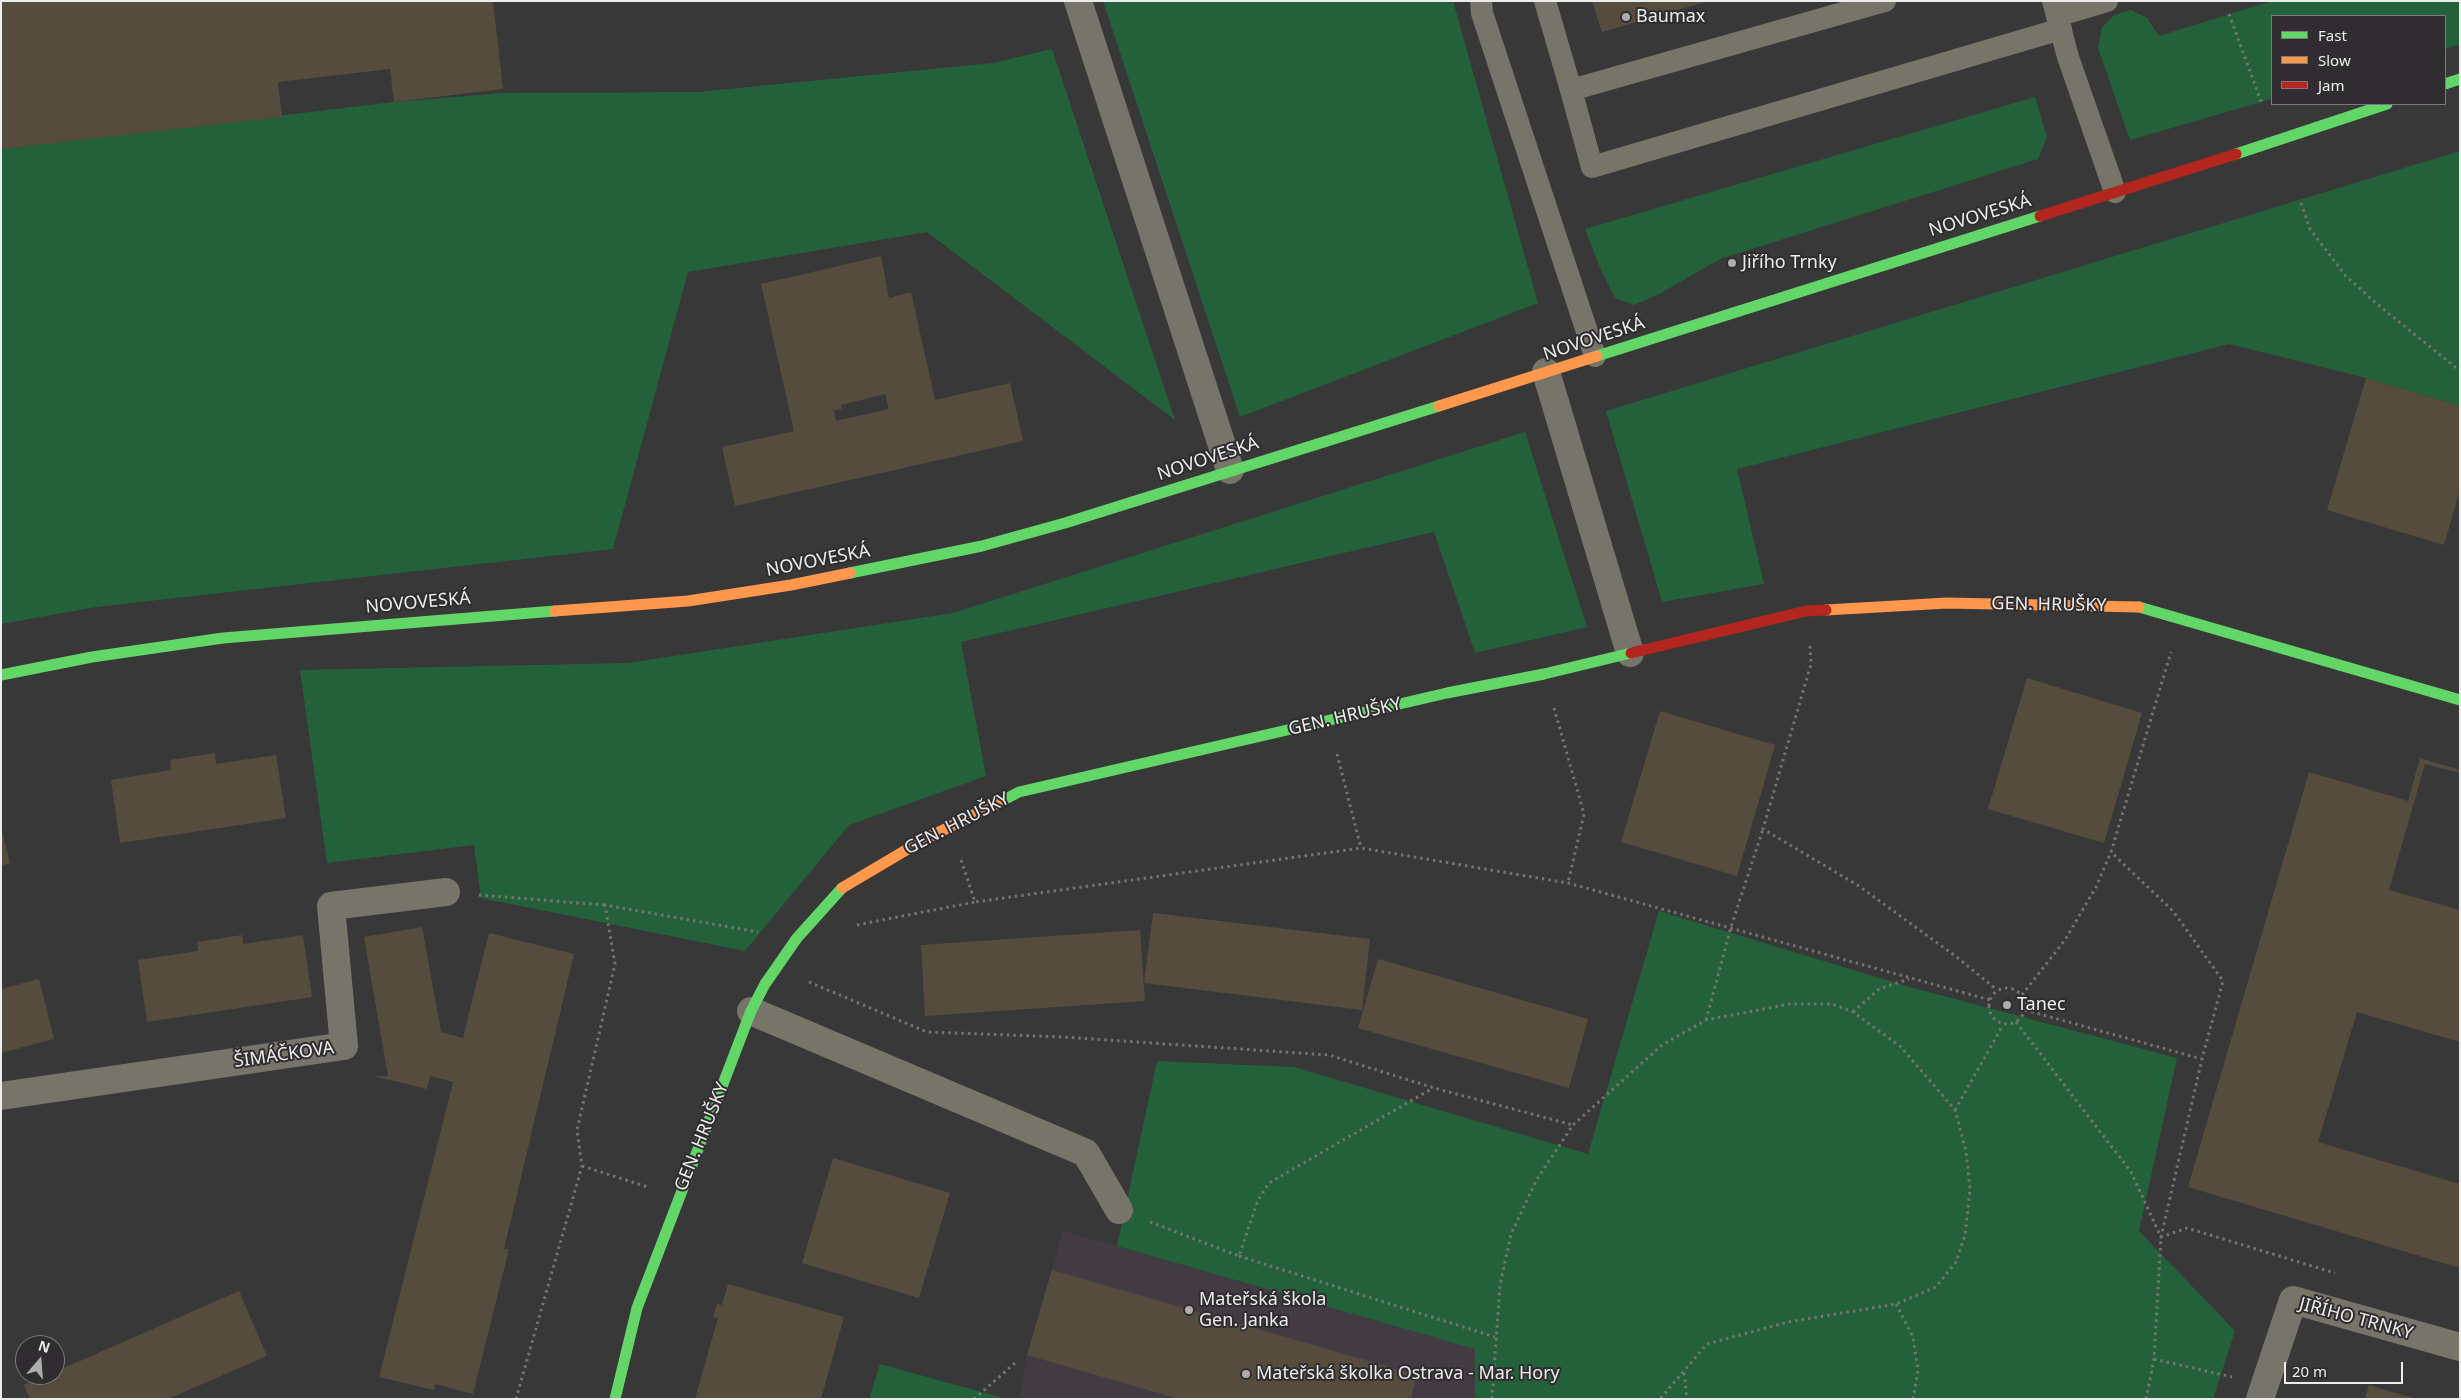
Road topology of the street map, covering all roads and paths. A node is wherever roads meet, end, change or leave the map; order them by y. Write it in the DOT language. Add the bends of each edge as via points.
graph roads {
  1 [pos="1078,1"];
  2 [pos="1482,1"];
  3 [pos="1545,1"];
  4 [pos="1885,1"];
  5 [pos="2107,1"];
  6 [pos="2229,14"];
  7 [pos="2057,16"];
  8 [pos="2460,79"];
  9 [pos="2446,84"];
  10 [pos="1572,90"];
  11 [pos="2262,104"];
  12 [pos="2384,105"];
  13 [pos="2115,192"];
  14 [pos="2301,203"];
  15 [pos="1595,356"];
  16 [pos="2460,371"];
  17 [pos="1546,372"];
  18 [pos="1230,470"];
  19 [pos="1806,611"];
  20 [pos="2182,618"];
  21 [pos="1630,653"];
  22 [pos="1544,674"];
  23 [pos="1,675"];
  24 [pos="2460,700"];
  25 [pos="1329,722"];
  26 [pos="949,826"];
  27 [pos="1763,829"];
  28 [pos="1361,848"];
  29 [pos="2111,852"];
  30 [pos="1568,883"];
  31 [pos="446,892"];
  32 [pos="975,902"];
  33 [pos="605,904"];
  34 [pos="1731,927"];
  35 [pos="852,929"];
  36 [pos="797,938"];
  37 [pos="1911,978"];
  38 [pos="803,979"];
  39 [pos="1997,990"];
  40 [pos="2022,995"];
  41 [pos="1990,1000"];
  42 [pos="2025,1010"];
  43 [pos="752,1011"];
  44 [pos="1852,1012"];
  45 [pos="1706,1020"];
  46 [pos="2016,1022"];
  47 [pos="2003,1025"];
  48 [pos="2202,1059"];
  49 [pos="1434,1088"];
  50 [pos="1,1096"];
  51 [pos="1955,1110"];
  52 [pos="1573,1125"];
  53 [pos="582,1166"];
  54 [pos="678,1197"];
  55 [pos="1119,1210"];
  56 [pos="2162,1237"];
  57 [pos="1239,1256"];
  58 [pos="2338,1274"];
  59 [pos="1896,1304"];
  60 [pos="1494,1337"];
  61 [pos="2460,1347"];
  62 [pos="2154,1359"];
  63 [pos="1015,1363"];
  64 [pos="1684,1372"];
  65 [pos="2262,1392"];
  66 [pos="516,1399"];
  67 [pos="615,1399"];
  68 [pos="974,1399"];
  69 [pos="1492,1399"];
  70 [pos="1660,1399"];
  71 [pos="1687,1399"];
  72 [pos="1913,1399"];
  73 [pos="2146,1399"];
  1 -- 18 [label="street"];
  2 -- 15 [label="lane" via="1482,13"];
  3 -- 10 [label="lane"];
  4 -- 10 [label="lane"];
  5 -- 7 [label="lane"];
  6 -- 11 [label="path"];
  7 -- 10 [label="lane" via="1592,167"];
  7 -- 13 [label="lane"];
  8 -- 9 [label="street"];
  12 -- 13 [label="street, NOVOVESKÁ"];
  13 -- 15 [label="street, NOVOVESKÁ"];
  14 -- 16 [label="path" via="2310,229 2345,275"];
  15 -- 17 [label="street, NOVOVESKÁ"];
  17 -- 18 [label="street, NOVOVESKÁ"];
  17 -- 21 [label="street"];
  18 -- 23 [label="street, NOVOVESKÁ" via="982,546 791,585 688,601 223,638 92,657"];
  19 -- 20 [label="street, GEN. HRUŠKY" via="1976,603 2134,606"];
  19 -- 21 [label="street, GEN. HRUŠKY"];
  19 -- 27 [label="path" via="1811,664"];
  20 -- 24 [label="street, GEN. HRUŠKY"];
  20 -- 29 [label="path"];
  21 -- 22 [label="street, GEN. HRUŠKY"];
  22 -- 25 [label="street, GEN. HRUŠKY"];
  22 -- 30 [label="path" via="1584,814"];
  25 -- 26 [label="street, GEN. HRUŠKY" via="1019,792"];
  25 -- 28 [label="path"];
  26 -- 32 [label="path"];
  26 -- 36 [label="street, GEN. HRUŠKY" via="840,889"];
  27 -- 34 [label="path"];
  27 -- 39 [label="path" via="1859,886"];
  28 -- 30 [label="path"];
  28 -- 32 [label="path"];
  29 -- 40 [label="path" via="2096,887 2065,940"];
  29 -- 48 [label="path" via="2174,912 2223,981"];
  30 -- 34 [label="path"];
  31 -- 33 [label="path"];
  31 -- 50 [label="street, ŠIMÁČKOVA" via="331,906 344,1046"];
  32 -- 35 [label="path" via="859,923"];
  33 -- 36 [label="path"];
  33 -- 53 [label="path" via="615,964 577,1130"];
  34 -- 37 [label="path"];
  34 -- 45 [label="path"];
  36 -- 43 [label="street, GEN. HRUŠKY" via="765,984"];
  37 -- 41 [label="path"];
  37 -- 44 [label="path" via="1879,989"];
  38 -- 49 [label="path" via="926,1032 1329,1055"];
  39 -- 40 [label="path" via="2011,988"];
  39 -- 41 [label="path"];
  40 -- 42 [label="path"];
  41 -- 47 [label="path" via="1991,1015"];
  42 -- 46 [label="path"];
  42 -- 48 [label="path"];
  43 -- 54 [label="street, GEN. HRUŠKY"];
  43 -- 55 [label="street" via="1086,1153"];
  44 -- 45 [label="path" via="1832,1004 1790,1004"];
  44 -- 51 [label="path" via="1901,1047"];
  45 -- 52 [label="path" via="1662,1045"];
  46 -- 47 [label="path"];
  46 -- 56 [label="path" via="2131,1172"];
  47 -- 51 [label="path"];
  48 -- 56 [label="path"];
  49 -- 52 [label="path"];
  49 -- 57 [label="path" via="1269,1183 1258,1200"];
  51 -- 59 [label="path" via="1966,1151 1970,1189 1962,1244 1956,1262 1936,1287"];
  52 -- 60 [label="path" via="1537,1179 1511,1234 1500,1285"];
  53 -- 54 [label="path"];
  53 -- 66 [label="path"];
  54 -- 67 [label="street, GEN. HRUŠKY" via="637,1308"];
  55 -- 57 [label="path"];
  56 -- 58 [label="path" via="2187,1228"];
  56 -- 62 [label="path"];
  57 -- 60 [label="path"];
  59 -- 64 [label="path" via="1788,1322 1707,1344"];
  59 -- 72 [label="path" via="1913,1337 1918,1370"];
  60 -- 69 [label="path"];
  61 -- 65 [label="street, JIŘÍHO TRNKY" via="2293,1300"];
  62 -- 65 [label="path"];
  62 -- 73 [label="path"];
  63 -- 68 [label="path"];
  64 -- 70 [label="path"];
  64 -- 71 [label="path"];
}
